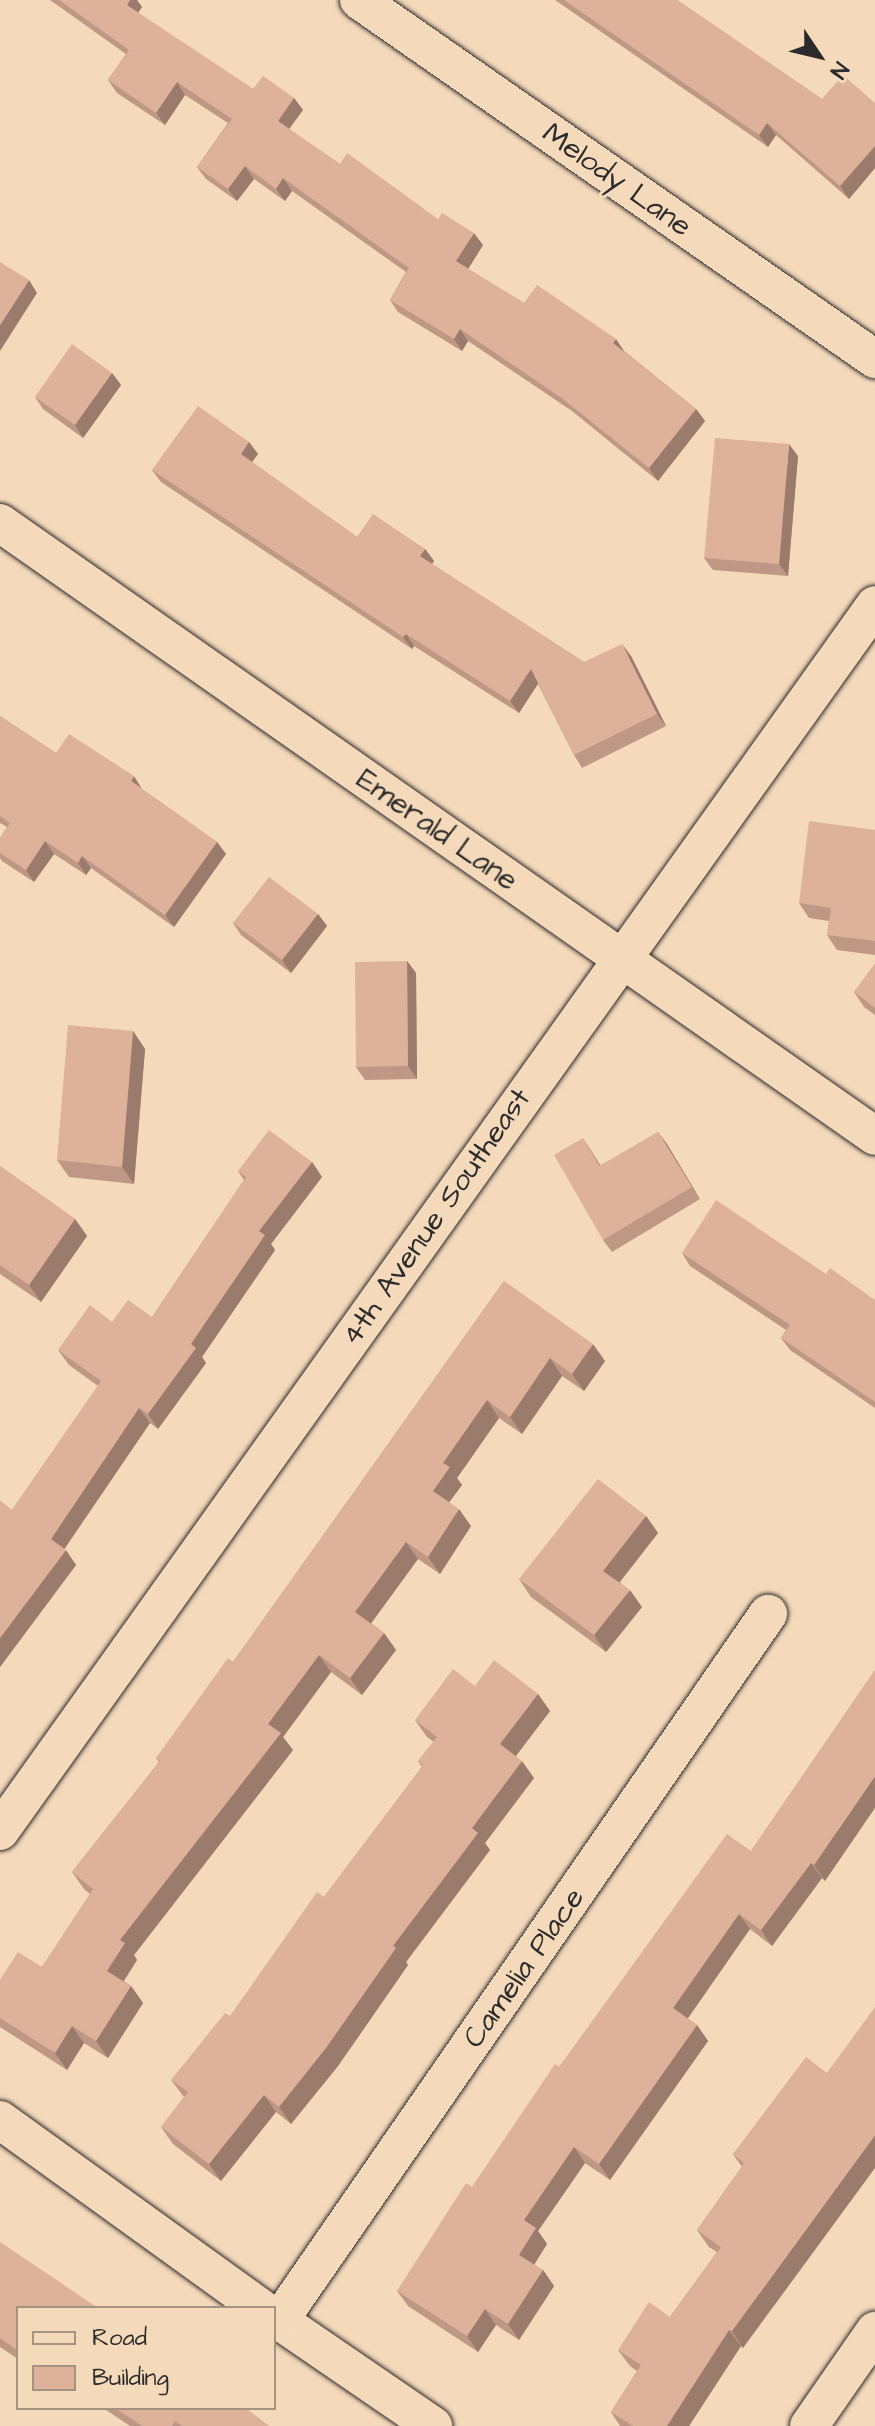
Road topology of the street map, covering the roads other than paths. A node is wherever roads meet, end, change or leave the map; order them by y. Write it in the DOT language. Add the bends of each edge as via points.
graph roads {
  1 [pos="359,0"];
  2 [pos="875,359"];
  3 [pos="0,523"];
  4 [pos="875,605"];
  5 [pos="620,958"];
  6 [pos="875,1136"];
  7 [pos="768,1614"];
  8 [pos="0,1831"];
  9 [pos="0,2120"];
  10 [pos="259,2306"];
  11 [pos="276,2309"];
  12 [pos="276,2318"];
  13 [pos="875,2331"];
  14 [pos="433,2426"];
  15 [pos="809,2426"];
  1 -- 2 [label="street, Melody Lane"];
  3 -- 5 [label="street, Emerald Lane"];
  4 -- 5 [label="street, 4th Avenue Southeast"];
  5 -- 6 [label="street, Emerald Lane"];
  5 -- 8 [label="street, 4th Avenue Southeast"];
  7 -- 11 [label="street, Camelia Place"];
  9 -- 10 [label="street"];
  12 -- 14 [label="street"];
  13 -- 15 [label="street"];
}
